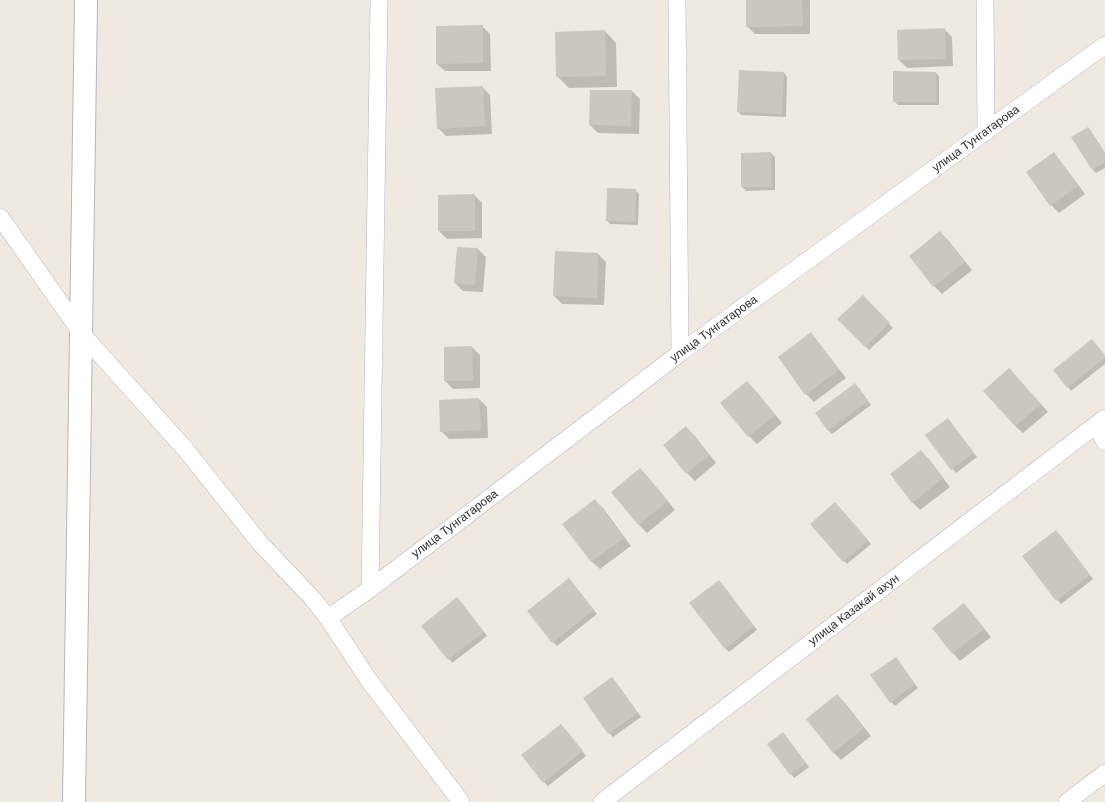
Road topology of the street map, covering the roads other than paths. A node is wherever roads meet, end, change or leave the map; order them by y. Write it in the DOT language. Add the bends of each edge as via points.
graph roads {
  1 [pos="86,0"];
  2 [pos="379,0"];
  3 [pos="677,0"];
  4 [pos="985,0"];
  5 [pos="1105,46"];
  6 [pos="986,132"];
  7 [pos="0,217"];
  8 [pos="82,334"];
  9 [pos="680,353"];
  10 [pos="1100,422"];
  11 [pos="1105,442"];
  12 [pos="370,588"];
  13 [pos="328,618"];
  14 [pos="1105,774"];
  15 [pos="74,802"];
  16 [pos="460,802"];
  17 [pos="602,802"];
  18 [pos="1067,802"];
  1 -- 8 [label="street"];
  2 -- 12 [label="street"];
  3 -- 9 [label="street"];
  4 -- 6 [label="street"];
  5 -- 6 [label="street, улица Тунгатарова"];
  6 -- 9 [label="street, улица Тунгатарова"];
  7 -- 8 [label="street"];
  8 -- 13 [label="street" via="186,450 260,544"];
  8 -- 15 [label="street"];
  9 -- 12 [label="street, улица Тунгатарова"];
  10 -- 11 [label="street"];
  10 -- 17 [label="street, улица Казакай ахун"];
  12 -- 13 [label="street, улица Тунгатарова"];
  13 -- 16 [label="street" via="368,679"];
  14 -- 18 [label="street"];
}
